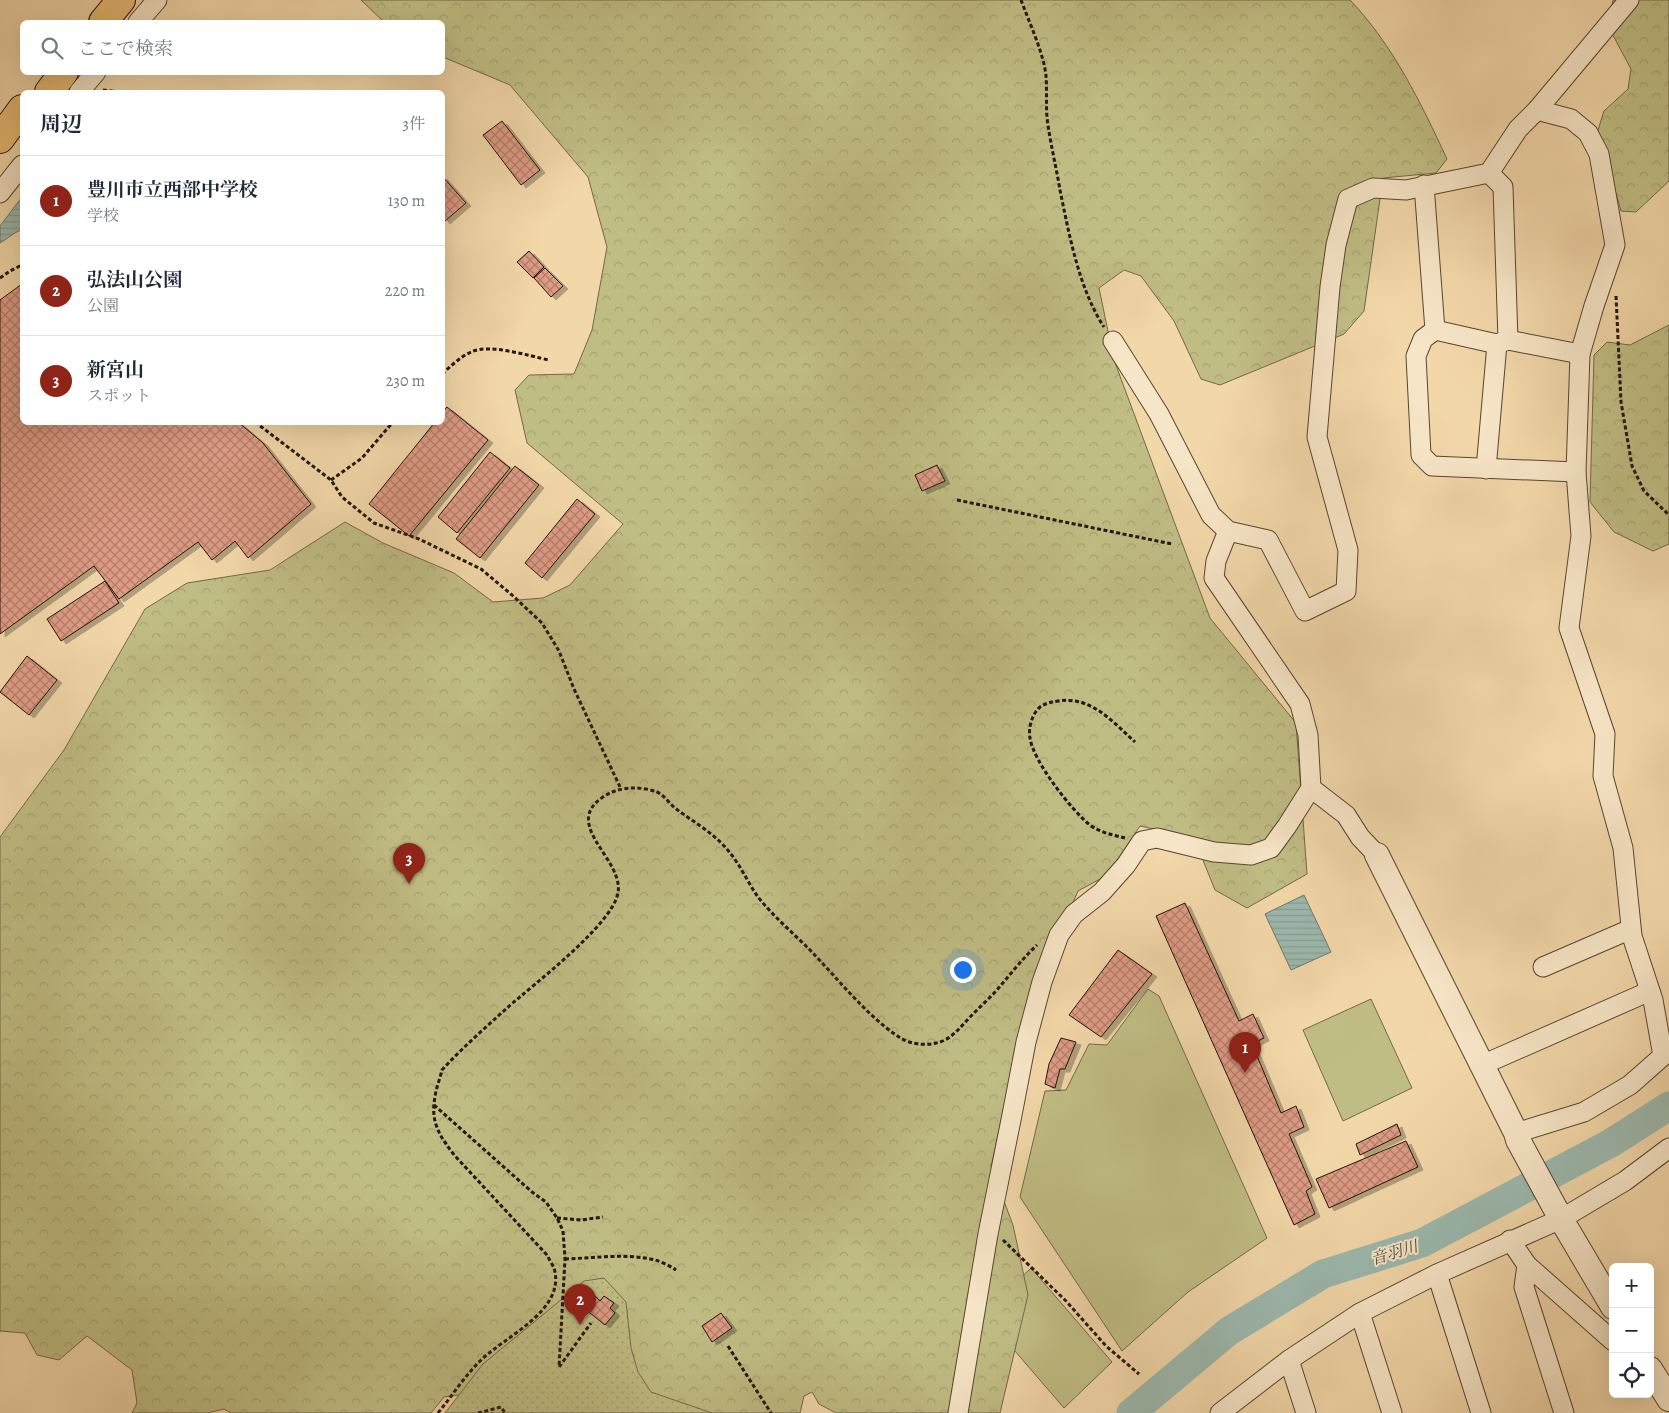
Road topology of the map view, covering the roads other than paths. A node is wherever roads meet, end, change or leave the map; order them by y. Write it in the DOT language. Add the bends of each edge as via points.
graph roads {
  1 [pos="106,0"];
  2 [pos="121,0"];
  3 [pos="157,0"];
  4 [pos="1629,0"];
  5 [pos="91,20"];
  6 [pos="105,20"];
  7 [pos="140,20"];
  8 [pos="49,75"];
  9 [pos="62,75"];
  10 [pos="94,75"];
  11 [pos="38,90"];
  12 [pos="50,90"];
  13 [pos="82,90"];
  14 [pos="1537,110"];
  15 [pos="20,112"];
  16 [pos="20,129"];
  17 [pos="0,139"];
  18 [pos="0,156"];
  19 [pos="20,168"];
  20 [pos="1489,173"];
  21 [pos="1424,186"];
  22 [pos="0,193"];
  23 [pos="1436,330"];
  24 [pos="1113,340"];
  25 [pos="1502,342"];
  26 [pos="1580,354"];
  27 [pos="1486,469"];
  28 [pos="1576,472"];
  29 [pos="1228,531"];
  30 [pos="1311,788"];
  31 [pos="1377,855"];
  32 [pos="1631,929"];
  33 [pos="1543,967"];
  34 [pos="1650,991"];
  35 [pos="1482,1065"];
  36 [pos="1517,1137"];
  37 [pos="1669,1148"];
  38 [pos="1561,1219"];
  39 [pos="1510,1240"];
  40 [pos="1527,1265"];
  41 [pos="1437,1274"];
  42 [pos="1609,1300"];
  43 [pos="1360,1313"];
  44 [pos="1609,1337"];
  45 [pos="1289,1360"];
  46 [pos="1654,1375"];
  47 [pos="1669,1399"];
  48 [pos="958,1413"];
  49 [pos="1220,1413"];
  50 [pos="1306,1413"];
  51 [pos="1392,1413"];
  52 [pos="1481,1413"];
  53 [pos="1564,1413"];
  1 -- 5 [label="highway"];
  2 -- 6 [label="highway"];
  3 -- 7 [label="street"];
  4 -- 14 [label="street"];
  8 -- 11 [label="highway"];
  9 -- 12 [label="highway"];
  10 -- 13 [label="street"];
  14 -- 20 [label="street" via="1518,129"];
  14 -- 26 [label="street" via="1571,119 1588,133 1599,154 1615,245"];
  15 -- 17 [label="highway"];
  16 -- 18 [label="highway"];
  19 -- 22 [label="street"];
  20 -- 21 [label="street"];
  20 -- 25 [label="street" via="1503,187"];
  21 -- 23 [label="street"];
  21 -- 29 [label="street" via="1406,190 1373,188 1348,200 1336,245 1317,437 1348,550 1346,592 1304,611 1268,540"];
  23 -- 25 [label="street"];
  23 -- 27 [label="street" via="1424,339 1416,356 1421,455 1432,466"];
  24 -- 29 [label="street" via="1159,414 1211,515"];
  25 -- 26 [label="street"];
  25 -- 27 [label="street"];
  26 -- 28 [label="street"];
  27 -- 28 [label="street"];
  28 -- 32 [label="street" via="1581,536 1569,628 1605,734 1603,776 1623,848"];
  29 -- 30 [label="street" via="1216,561 1214,578 1300,704 1308,736"];
  30 -- 31 [label="street" via="1346,815 1360,838"];
  30 -- 48 [label="street" via="1271,848 1251,855 1214,852 1157,838 1142,842 1126,866 1102,892 1074,914 1059,935 1026,1042"];
  31 -- 35 [label="street"];
  32 -- 33 [label="street"];
  32 -- 34 [label="street"];
  34 -- 35 [label="street"];
  34 -- 36 [label="street" via="1663,1056 1630,1085 1584,1112"];
  35 -- 36 [label="street"];
  36 -- 38 [label="street"];
  37 -- 38 [label="street" via="1625,1181"];
  38 -- 39 [label="street"];
  38 -- 42 [label="street"];
  39 -- 40 [label="street"];
  39 -- 41 [label="street"];
  40 -- 44 [label="street"];
  40 -- 53 [label="street" via="1524,1287"];
  41 -- 43 [label="street"];
  41 -- 52 [label="street"];
  43 -- 45 [label="street"];
  43 -- 51 [label="street"];
  45 -- 49 [label="street"];
  45 -- 50 [label="street"];
  46 -- 47 [label="street"];
}
